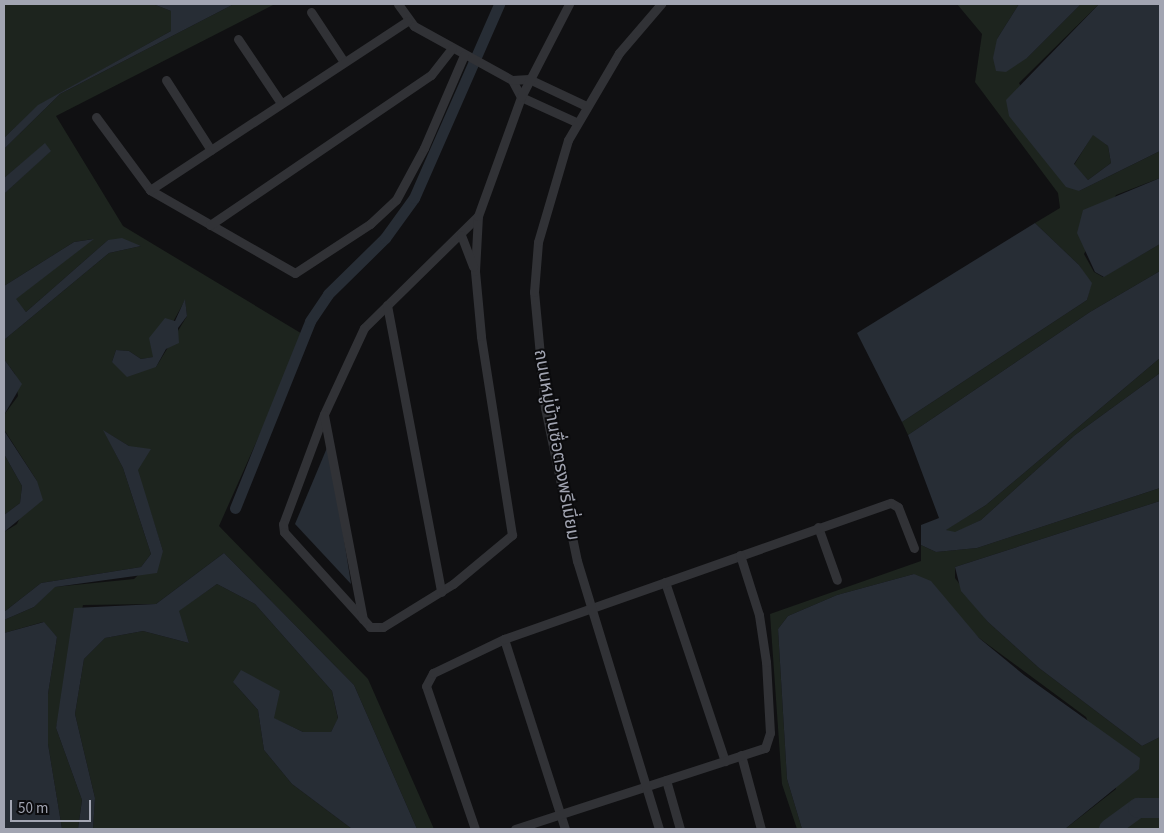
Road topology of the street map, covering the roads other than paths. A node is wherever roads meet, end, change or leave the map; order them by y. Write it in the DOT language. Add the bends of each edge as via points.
graph roads {
  1 [pos="398,4"];
  2 [pos="569,4"];
  3 [pos="661,4"];
  4 [pos="311,12"];
  5 [pos="407,21"];
  6 [pos="238,40"];
  7 [pos="452,48"];
  8 [pos="464,55"];
  9 [pos="344,62"];
  10 [pos="438,69"];
  11 [pos="454,79"];
  12 [pos="529,79"];
  13 [pos="166,80"];
  14 [pos="512,80"];
  15 [pos="521,97"];
  16 [pos="281,103"];
  17 [pos="586,106"];
  18 [pos="96,118"];
  19 [pos="576,122"];
  20 [pos="211,150"];
  21 [pos="150,190"];
  22 [pos="478,216"];
  23 [pos="210,225"];
  24 [pos="461,235"];
  25 [pos="475,271"];
  26 [pos="387,305"];
  27 [pos="324,414"];
  28 [pos="818,527"];
  29 [pos="914,548"];
  30 [pos="740,555"];
  31 [pos="837,580"];
  32 [pos="665,582"];
  33 [pos="441,592"];
  34 [pos="589,608"];
  35 [pos="363,619"];
  36 [pos="504,639"];
  37 [pos="741,755"];
  38 [pos="725,761"];
  39 [pos="666,780"];
  40 [pos="647,787"];
  41 [pos="561,815"];
  42 [pos="475,829"];
  43 [pos="516,829"];
  44 [pos="565,829"];
  45 [pos="659,829"];
  46 [pos="680,829"];
  47 [pos="762,829"];
  1 -- 5 [label="street"];
  2 -- 12 [label="street"];
  3 -- 17 [label="street, ถนนหมู่บ้านซื่อตรงพรีเมี่ยม" via="619,53"];
  4 -- 9 [label="street"];
  5 -- 7 [label="street"];
  5 -- 9 [label="street"];
  6 -- 16 [label="street"];
  7 -- 8 [label="street"];
  7 -- 10 [label="street"];
  8 -- 11 [label="street"];
  8 -- 14 [label="street"];
  9 -- 16 [label="street"];
  10 -- 11 [label="street"];
  10 -- 23 [label="street"];
  11 -- 23 [label="street" via="396,200 300,271 290,272"];
  12 -- 14 [label="street"];
  12 -- 15 [label="street"];
  12 -- 17 [label="street"];
  13 -- 20 [label="street"];
  14 -- 15 [label="street"];
  15 -- 19 [label="street"];
  15 -- 22 [label="street"];
  16 -- 20 [label="street"];
  17 -- 19 [label="street, ถนนหมู่บ้านซื่อตรงพรีเมี่ยม"];
  18 -- 21 [label="street"];
  19 -- 34 [label="street, ถนนหมู่บ้านซื่อตรงพรีเมี่ยม" via="552,185 538,242 534,292 545,408"];
  20 -- 21 [label="street"];
  21 -- 23 [label="street"];
  22 -- 24 [label="street"];
  22 -- 25 [label="street"];
  24 -- 25 [label="street"];
  24 -- 26 [label="street"];
  25 -- 33 [label="street" via="481,336 513,527 504,545"];
  26 -- 27 [label="street" via="353,346"];
  26 -- 33 [label="street"];
  27 -- 35 [label="street"];
  27 -- 35 [label="street" via="282,528"];
  28 -- 29 [label="street" via="896,504"];
  28 -- 30 [label="street"];
  28 -- 31 [label="street"];
  30 -- 32 [label="street"];
  30 -- 37 [label="street" via="760,615 770,733 765,748"];
  32 -- 34 [label="street"];
  32 -- 38 [label="street"];
  33 -- 35 [label="street" via="383,627 370,626"];
  34 -- 36 [label="street"];
  34 -- 40 [label="street, ถนนหมู่บ้านซื่อตรงพรีเมี่ยม"];
  36 -- 41 [label="street"];
  36 -- 42 [label="street" via="455,660 426,680"];
  37 -- 38 [label="street"];
  37 -- 47 [label="street"];
  38 -- 39 [label="street"];
  39 -- 40 [label="street"];
  39 -- 46 [label="street"];
  40 -- 41 [label="street"];
  40 -- 45 [label="street, ถนนหมู่บ้านซื่อตรงพรีเมี่ยม"];
  41 -- 43 [label="street"];
  41 -- 44 [label="street"];
}
